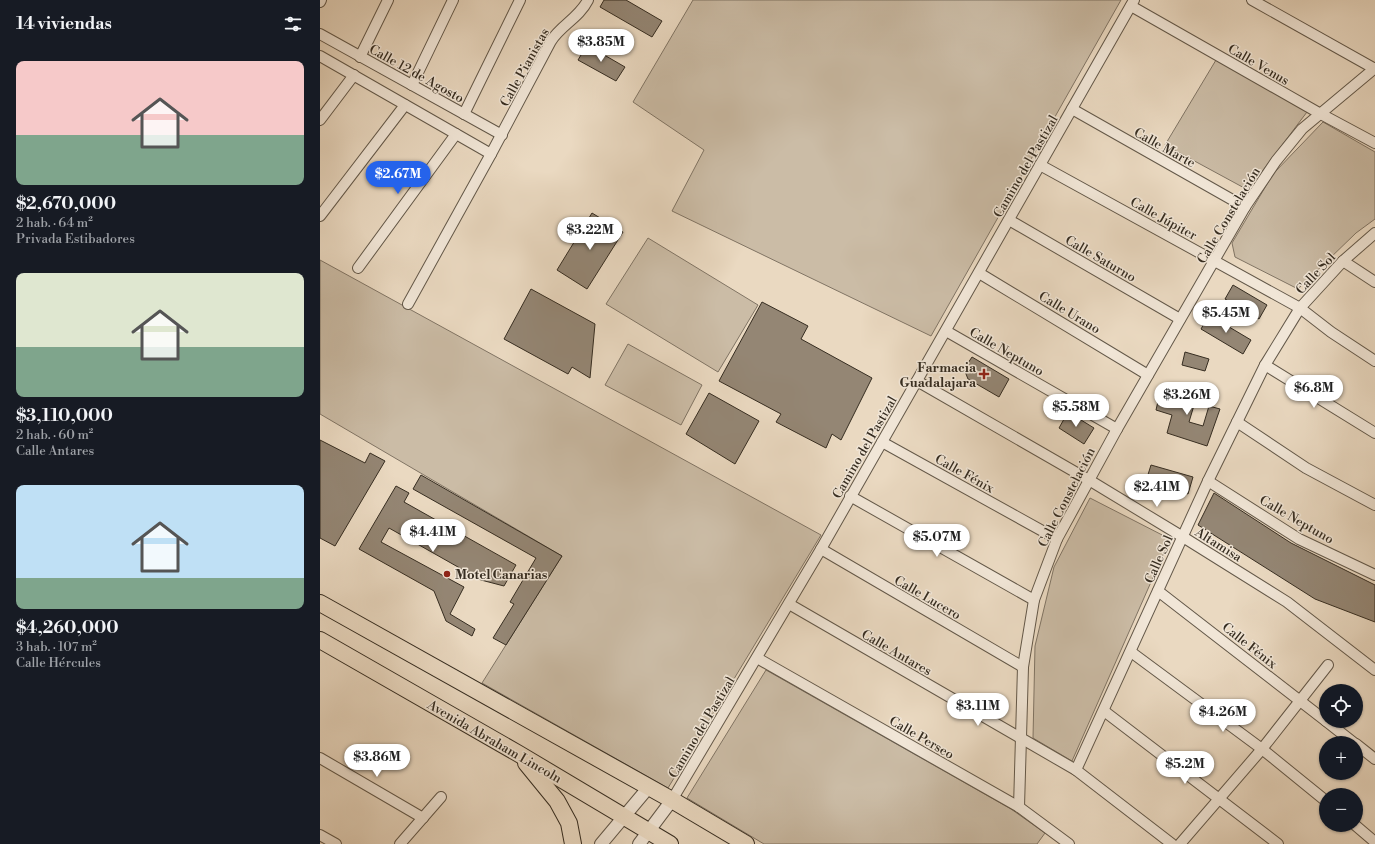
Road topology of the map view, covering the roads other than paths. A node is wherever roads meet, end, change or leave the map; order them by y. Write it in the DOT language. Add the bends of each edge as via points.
graph roads {
  1 [pos="388,0"];
  2 [pos="453,0"];
  3 [pos="520,0"];
  4 [pos="588,0"];
  5 [pos="1252,0"];
  6 [pos="1133,3"];
  7 [pos="320,34"];
  8 [pos="320,56"];
  9 [pos="360,57"];
  10 [pos="1375,69"];
  11 [pos="354,75"];
  12 [pos="412,85"];
  13 [pos="405,104"];
  14 [pos="1072,109"];
  15 [pos="464,114"];
  16 [pos="1319,114"];
  17 [pos="320,120"];
  18 [pos="456,134"];
  19 [pos="502,135"];
  20 [pos="1375,142"];
  21 [pos="491,154"];
  22 [pos="1040,165"];
  23 [pos="1245,207"];
  24 [pos="320,216"];
  25 [pos="1009,220"];
  26 [pos="1375,233"];
  27 [pos="1215,260"];
  28 [pos="1343,260"];
  29 [pos="358,268"];
  30 [pos="979,273"];
  31 [pos="1375,282"];
  32 [pos="408,304"];
  33 [pos="1300,308"];
  34 [pos="1180,319"];
  35 [pos="946,331"];
  36 [pos="1375,361"];
  37 [pos="1265,365"];
  38 [pos="1148,374"];
  39 [pos="917,380"];
  40 [pos="1237,422"];
  41 [pos="1117,429"];
  42 [pos="1375,434"];
  43 [pos="882,442"];
  44 [pos="1089,480"];
  45 [pos="1208,481"];
  46 [pos="850,496"];
  47 [pos="1375,505"];
  48 [pos="1183,536"];
  49 [pos="1057,539"];
  50 [pos="821,549"];
  51 [pos="1375,575"];
  52 [pos="1158,591"];
  53 [pos="1034,600"];
  54 [pos="320,603"];
  55 [pos="789,604"];
  56 [pos="320,640"];
  57 [pos="1131,652"];
  58 [pos="757,658"];
  59 [pos="1328,666"];
  60 [pos="1022,667"];
  61 [pos="1375,670"];
  62 [pos="1300,700"];
  63 [pos="1104,711"];
  64 [pos="1319,715"];
  65 [pos="1335,728"];
  66 [pos="1345,736"];
  67 [pos="1021,739"];
  68 [pos="1262,749"];
  69 [pos="1363,750"];
  70 [pos="519,754"];
  71 [pos="320,758"];
  72 [pos="1375,760"];
  73 [pos="1076,770"];
  74 [pos="648,788"];
  75 [pos="1319,795"];
  76 [pos="441,797"];
  77 [pos="1220,798"];
  78 [pos="672,800"];
  79 [pos="1019,807"];
  80 [pos="623,816"];
  81 [pos="423,818"];
  82 [pos="648,831"];
  83 [pos="1363,832"];
  84 [pos="320,835"];
  85 [pos="1375,842"];
  86 [pos="336,844"];
  87 [pos="400,844"];
  88 [pos="573,844"];
  89 [pos="601,844"];
  90 [pos="639,844"];
  91 [pos="670,844"];
  92 [pos="746,844"];
  93 [pos="1069,844"];
  94 [pos="1172,844"];
  95 [pos="1180,844"];
  96 [pos="1278,844"];
  1 -- 9 [label="street"];
  2 -- 12 [label="street"];
  3 -- 15 [label="street"];
  4 -- 19 [label="street, Calle Pianistas" via="577,16 554,36"];
  5 -- 10 [label="street"];
  6 -- 14 [label="street, Camino del Pastizal"];
  6 -- 16 [label="street, Calle Venus"];
  7 -- 9 [label="street, Calle 12 de Agosto"];
  8 -- 11 [label="street"];
  9 -- 12 [label="street, Calle 12 de Agosto"];
  10 -- 16 [label="street, Calle Constelación"];
  11 -- 13 [label="street"];
  11 -- 17 [label="street"];
  12 -- 15 [label="street, Calle 12 de Agosto"];
  13 -- 18 [label="street"];
  13 -- 24 [label="street"];
  14 -- 22 [label="street, Camino del Pastizal"];
  14 -- 23 [label="street, Calle Marte"];
  15 -- 19 [label="street, Calle 12 de Agosto"];
  16 -- 20 [label="street, Calle Venus"];
  16 -- 23 [label="street, Calle Constelación" via="1287,145"];
  18 -- 21 [label="street"];
  18 -- 29 [label="street"];
  19 -- 21 [label="street, Calle Pianistas"];
  21 -- 32 [label="street, Calle Pianistas"];
  22 -- 25 [label="street, Camino del Pastizal"];
  22 -- 27 [label="street, Calle Júpiter"];
  23 -- 27 [label="street, Calle Constelación"];
  25 -- 30 [label="street, Camino del Pastizal"];
  25 -- 34 [label="street, Calle Saturno"];
  26 -- 28 [label="street, Calle Sol"];
  27 -- 33 [label="street, Calle Júpiter"];
  27 -- 34 [label="street, Calle Constelación"];
  28 -- 31 [label="street"];
  28 -- 33 [label="street, Calle Sol"];
  30 -- 35 [label="street, Camino del Pastizal"];
  30 -- 38 [label="street, Calle Urano"];
  33 -- 36 [label="street, Calle Júpiter"];
  33 -- 37 [label="street, Calle Sol"];
  34 -- 38 [label="street, Calle Constelación"];
  35 -- 39 [label="street, Camino del Pastizal"];
  35 -- 41 [label="street, Calle Neptuno"];
  37 -- 40 [label="street, Calle Sol"];
  37 -- 42 [label="street"];
  38 -- 41 [label="street, Calle Constelación"];
  39 -- 43 [label="street, Camino del Pastizal"];
  39 -- 44 [label="street, Altamisa"];
  40 -- 45 [label="street, Calle Sol"];
  40 -- 47 [label="street" via="1306,468"];
  41 -- 44 [label="street, Calle Constelación"];
  43 -- 46 [label="street, Camino del Pastizal"];
  43 -- 49 [label="street, Calle Fénix"];
  44 -- 48 [label="street, Altamisa"];
  44 -- 49 [label="street, Calle Constelación"];
  45 -- 48 [label="street, Calle Sol"];
  45 -- 51 [label="street, Calle Neptuno" via="1299,538"];
  46 -- 50 [label="street, Camino del Pastizal"];
  46 -- 53 [label="street"];
  48 -- 52 [label="street, Calle Sol"];
  48 -- 61 [label="street, Altamisa" via="1287,602"];
  49 -- 53 [label="street, Calle Constelación"];
  50 -- 55 [label="street, Camino del Pastizal"];
  50 -- 60 [label="street, Calle Lucero"];
  52 -- 57 [label="street, Calle Sol"];
  52 -- 62 [label="street, Calle Fénix"];
  53 -- 60 [label="street, Calle Constelación"];
  54 -- 74 [label="main road"];
  55 -- 58 [label="street, Camino del Pastizal"];
  55 -- 67 [label="street, Calle Antares"];
  56 -- 70 [label="main road, Avenida Abraham Lincoln"];
  57 -- 63 [label="street, Calle Sol"];
  57 -- 68 [label="street"];
  58 -- 78 [label="street, Camino del Pastizal"];
  58 -- 79 [label="street, Calle Perseo"];
  59 -- 62 [label="street"];
  60 -- 67 [label="street, Calle Constelación"];
  62 -- 64 [label="street, Calle Fénix"];
  62 -- 68 [label="street"];
  63 -- 73 [label="street, Calle Sol"];
  63 -- 77 [label="street"];
  65 -- 66 [label="street, Calle Fénix"];
  67 -- 73 [label="street, Calle Antares"];
  67 -- 79 [label="street, Calle Constelación"];
  68 -- 75 [label="street"];
  68 -- 77 [label="street"];
  69 -- 72 [label="street, Calle Fénix"];
  70 -- 80 [label="main road, Avenida Abraham Lincoln"];
  70 -- 88 [label="main road" via="558,802 569,823"];
  71 -- 81 [label="street"];
  73 -- 94 [label="street, Calle Antares"];
  74 -- 78 [label="main road"];
  74 -- 80 [label="street"];
  76 -- 81 [label="street"];
  77 -- 95 [label="street"];
  77 -- 96 [label="street"];
  78 -- 82 [label="street"];
  78 -- 92 [label="main road"];
  79 -- 93 [label="street, Calle Perseo"];
  80 -- 82 [label="main road, Avenida Abraham Lincoln"];
  80 -- 89 [label="street"];
  81 -- 87 [label="street"];
  82 -- 90 [label="street"];
  82 -- 91 [label="main road, Avenida Abraham Lincoln"];
  83 -- 85 [label="street"];
  84 -- 86 [label="street"];
}
